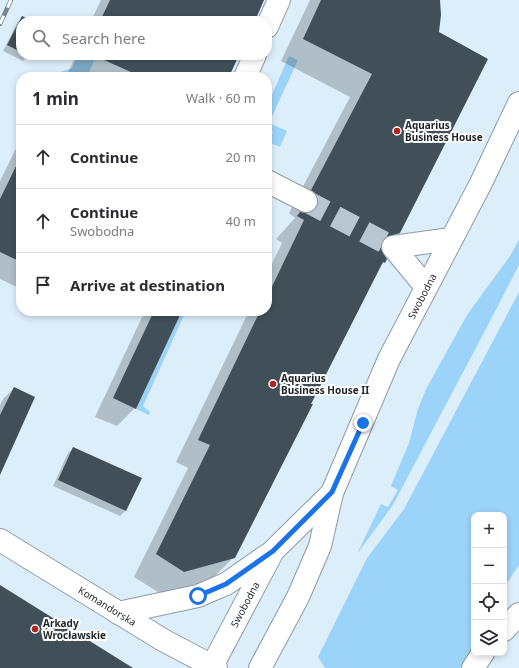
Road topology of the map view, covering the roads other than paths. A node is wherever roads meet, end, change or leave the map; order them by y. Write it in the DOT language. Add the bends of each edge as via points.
graph roads {
  1 [pos="279,0"];
  2 [pos="272,16"];
  3 [pos="253,60"];
  4 [pos="247,72"];
  5 [pos="519,103"];
  6 [pos="272,183"];
  7 [pos="306,200"];
  8 [pos="451,238"];
  9 [pos="426,287"];
  10 [pos="332,492"];
  11 [pos="0,540"];
  12 [pos="273,551"];
  13 [pos="118,613"];
  14 [pos="519,614"];
  15 [pos="507,627"];
  16 [pos="481,656"];
  17 [pos="213,667"];
  18 [pos="260,668"];
  19 [pos="474,668"];
  1 -- 2 [label="street"];
  3 -- 4 [label="street"];
  5 -- 8 [label="street, Swobodna" via="481,183"];
  6 -- 7 [label="street"];
  8 -- 9 [label="street, Swobodna"];
  8 -- 9 [label="street" via="393,247"];
  9 -- 10 [label="street, Swobodna" via="389,359"];
  10 -- 12 [label="street, Swobodna"];
  10 -- 18 [label="street, Swobodna" via="320,546 298,597"];
  11 -- 13 [label="street, Komandorska"];
  12 -- 13 [label="street" via="226,584 198,596"];
  12 -- 17 [label="street, Swobodna"];
  13 -- 17 [label="street, Komandorska"];
  14 -- 15 [label="street"];
  16 -- 19 [label="street"];
}
